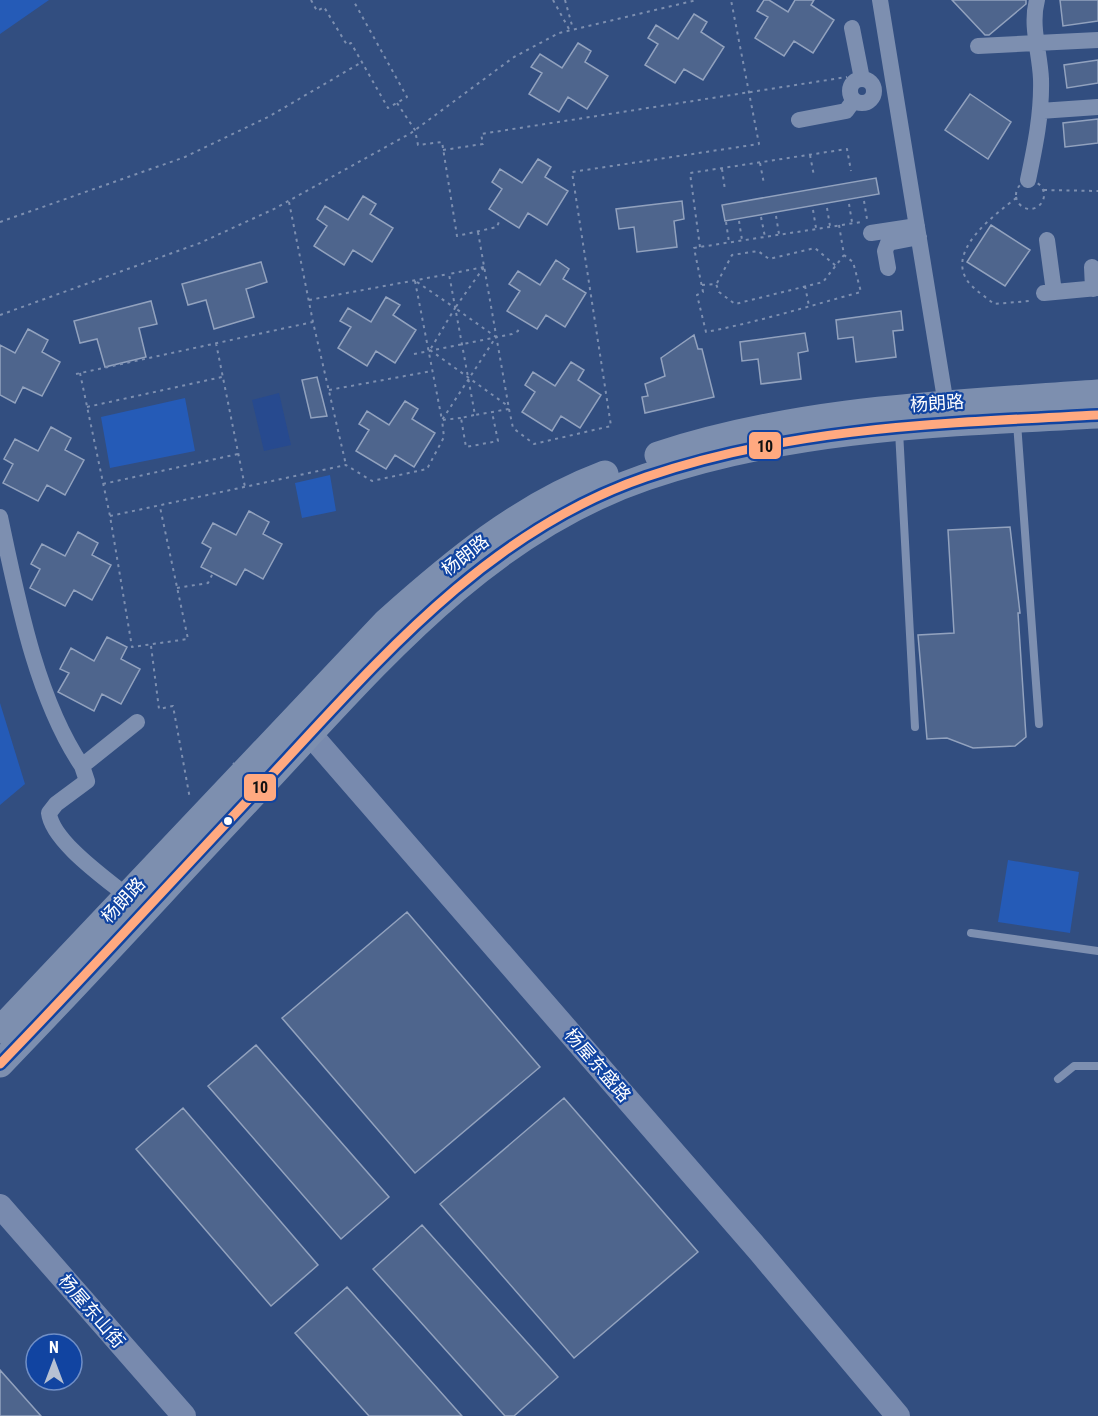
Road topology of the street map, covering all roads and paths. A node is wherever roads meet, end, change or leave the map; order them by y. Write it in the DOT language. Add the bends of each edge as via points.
graph roads {
  1 [pos="311,0"];
  2 [pos="353,0"];
  3 [pos="554,0"];
  4 [pos="565,0"];
  5 [pos="697,0"];
  6 [pos="731,0"];
  7 [pos="880,0"];
  8 [pos="1037,0"];
  9 [pos="852,28"];
  10 [pos="571,29"];
  11 [pos="1098,40"];
  12 [pos="1036,42"];
  13 [pos="978,46"];
  14 [pos="362,62"];
  15 [pos="864,83"];
  16 [pos="894,85"];
  17 [pos="749,91"];
  18 [pos="397,103"];
  19 [pos="1098,107"];
  20 [pos="1040,111"];
  21 [pos="799,120"];
  22 [pos="415,130"];
  23 [pos="444,150"];
  24 [pos="810,155"];
  25 [pos="760,163"];
  26 [pos="722,169"];
  27 [pos="851,171"];
  28 [pos="814,176"];
  29 [pos="1028,180"];
  30 [pos="764,184"];
  31 [pos="725,190"];
  32 [pos="1044,190"];
  33 [pos="1098,191"];
  34 [pos="1016,198"];
  35 [pos="289,201"];
  36 [pos="864,201"];
  37 [pos="849,204"];
  38 [pos="827,208"];
  39 [pos="813,210"];
  40 [pos="776,216"];
  41 [pos="762,217"];
  42 [pos="500,219"];
  43 [pos="740,221"];
  44 [pos="0,222"];
  45 [pos="726,222"];
  46 [pos="852,223"];
  47 [pos="839,225"];
  48 [pos="830,226"];
  49 [pos="816,229"];
  50 [pos="478,232"];
  51 [pos="918,232"];
  52 [pos="871,233"];
  53 [pos="779,234"];
  54 [pos="765,237"];
  55 [pos="742,240"];
  56 [pos="1047,240"];
  57 [pos="729,242"];
  58 [pos="700,247"];
  59 [pos="844,255"];
  60 [pos="836,266"];
  61 [pos="484,267"];
  62 [pos="1092,267"];
  63 [pos="888,268"];
  64 [pos="449,274"];
  65 [pos="415,280"];
  66 [pos="716,284"];
  67 [pos="702,285"];
  68 [pos="805,286"];
  69 [pos="1095,289"];
  70 [pos="1049,293"];
  71 [pos="309,300"];
  72 [pos="809,306"];
  73 [pos="455,308"];
  74 [pos="0,315"];
  75 [pos="313,322"];
  76 [pos="519,326"];
  77 [pos="496,337"];
  78 [pos="216,343"];
  79 [pos="462,344"];
  80 [pos="430,350"];
  81 [pos="414,354"];
  82 [pos="434,371"];
  83 [pos="80,373"];
  84 [pos="76,374"];
  85 [pos="223,377"];
  86 [pos="469,378"];
  87 [pos="329,390"];
  88 [pos="1098,393"];
  89 [pos="87,406"];
  90 [pos="509,407"];
  91 [pos="492,412"];
  92 [pos="948,413"];
  93 [pos="475,415"];
  94 [pos="1098,415"];
  95 [pos="461,418"];
  96 [pos="1016,419"];
  97 [pos="442,420"];
  98 [pos="899,427"];
  99 [pos="239,454"];
  100 [pos="346,465"];
  101 [pos="103,484"];
  102 [pos="245,487"];
  103 [pos="160,506"];
  104 [pos="110,516"];
  105 [pos="0,517"];
  106 [pos="214,571"];
  107 [pos="177,588"];
  108 [pos="151,645"];
  109 [pos="137,722"];
  110 [pos="1039,724"];
  111 [pos="303,725"];
  112 [pos="915,727"];
  113 [pos="233,763"];
  114 [pos="82,766"];
  115 [pos="273,800"];
  116 [pos="206,812"];
  117 [pos="127,896"];
  118 [pos="971,933"];
  119 [pos="1098,951"];
  120 [pos="0,1030"];
  121 [pos="0,1064"];
  122 [pos="1098,1066"];
  123 [pos="1058,1079"];
  124 [pos="0,1206"];
  125 [pos="184,1416"];
  126 [pos="898,1416"];
  1 -- 14 [label="path" via="317,11 324,7"];
  2 -- 18 [label="path" via="407,97"];
  3 -- 10 [label="path"];
  4 -- 10 [label="path"];
  5 -- 10 [label="path"];
  6 -- 17 [label="path"];
  7 -- 16 [label="street"];
  8 -- 12 [label="street"];
  9 -- 15 [label="street"];
  10 -- 22 [label="path" via="514,57"];
  11 -- 12 [label="street"];
  12 -- 13 [label="street"];
  12 -- 20 [label="street"];
  14 -- 18 [label="path" via="388,108"];
  14 -- 44 [label="path" via="270,116 185,157"];
  15 -- 16 [label="street"];
  15 -- 17 [label="path" via="853,76 834,77"];
  15 -- 21 [label="street" via="850,89 854,100 846,111"];
  16 -- 51 [label="street"];
  17 -- 23 [label="path" via="482,134 483,144"];
  17 -- 90 [label="path" via="759,144 572,172 611,426 534,444 513,428"];
  18 -- 22 [label="path"];
  19 -- 20 [label="street"];
  20 -- 29 [label="street"];
  22 -- 23 [label="path" via="418,145 442,142"];
  22 -- 35 [label="path"];
  23 -- 50 [label="path" via="457,236"];
  24 -- 25 [label="path"];
  24 -- 27 [label="path" via="847,149"];
  24 -- 28 [label="path"];
  25 -- 26 [label="path"];
  25 -- 30 [label="path"];
  26 -- 31 [label="path"];
  26 -- 58 [label="path" via="690,173"];
  32 -- 33 [label="path"];
  34 -- 70 [label="path" via="971,239 962,261 968,281 994,304 1030,301"];
  35 -- 71 [label="path"];
  35 -- 74 [label="path" via="200,243"];
  36 -- 46 [label="path" via="868,224"];
  37 -- 46 [label="path"];
  38 -- 48 [label="path"];
  39 -- 49 [label="path"];
  40 -- 53 [label="path"];
  41 -- 54 [label="path"];
  42 -- 50 [label="path" via="497,227"];
  43 -- 55 [label="path"];
  45 -- 57 [label="path"];
  46 -- 47 [label="path"];
  47 -- 48 [label="path"];
  47 -- 59 [label="path"];
  48 -- 49 [label="path"];
  49 -- 53 [label="path"];
  50 -- 61 [label="path"];
  51 -- 52 [label="street"];
  51 -- 63 [label="street" via="888,243"];
  51 -- 92 [label="street"];
  53 -- 54 [label="path"];
  54 -- 55 [label="path"];
  55 -- 57 [label="path"];
  56 -- 70 [label="street"];
  57 -- 58 [label="path"];
  58 -- 67 [label="path" via="694,248"];
  59 -- 60 [label="path"];
  59 -- 72 [label="path" via="853,262 861,292"];
  60 -- 66 [label="path" via="815,248 769,259 759,251 732,255"];
  60 -- 68 [label="path" via="823,282"];
  61 -- 64 [label="path"];
  61 -- 73 [label="path"];
  61 -- 77 [label="path"];
  62 -- 69 [label="street"];
  64 -- 65 [label="path"];
  64 -- 73 [label="path"];
  65 -- 71 [label="path"];
  65 -- 73 [label="path"];
  65 -- 80 [label="path"];
  66 -- 67 [label="path"];
  66 -- 68 [label="path" via="719,292 735,304"];
  67 -- 72 [label="path" via="703,292 697,295 706,332 763,321"];
  68 -- 72 [label="path"];
  69 -- 70 [label="street"];
  71 -- 75 [label="path"];
  73 -- 77 [label="path"];
  73 -- 79 [label="path"];
  73 -- 80 [label="path"];
  75 -- 78 [label="path"];
  75 -- 87 [label="path"];
  76 -- 77 [label="path" via="512,334"];
  77 -- 79 [label="path"];
  77 -- 86 [label="path"];
  77 -- 90 [label="path"];
  78 -- 83 [label="path"];
  78 -- 85 [label="path"];
  79 -- 80 [label="path"];
  79 -- 86 [label="path"];
  80 -- 81 [label="path"];
  80 -- 82 [label="path"];
  80 -- 86 [label="path"];
  82 -- 87 [label="path"];
  82 -- 97 [label="path"];
  83 -- 84 [label="path"];
  83 -- 89 [label="path"];
  85 -- 89 [label="path"];
  85 -- 99 [label="path"];
  86 -- 90 [label="path"];
  86 -- 93 [label="path"];
  86 -- 97 [label="path"];
  87 -- 100 [label="path"];
  88 -- 92 [label="main road, 杨朗路"];
  89 -- 101 [label="path"];
  90 -- 91 [label="path"];
  91 -- 93 [label="path"];
  91 -- 95 [label="path" via="498,441 466,447"];
  92 -- 96 [label="main road, 杨朗路"];
  92 -- 98 [label="main road, 杨朗路"];
  92 -- 111 [label="main road, 杨朗路" via="842,413 742,431 650,457 558,495 497,530 445,569 386,622"];
  93 -- 95 [label="path"];
  94 -- 96 [label="main road, 杨朗路"];
  95 -- 97 [label="path"];
  96 -- 110 [label="lane"];
  97 -- 100 [label="path" via="444,437 428,469 372,481"];
  98 -- 111 [label="main road, 杨朗路" via="772,444 683,465 602,495 547,522 507,548 430,612"];
  98 -- 112 [label="lane"];
  99 -- 101 [label="path"];
  99 -- 102 [label="path"];
  100 -- 102 [label="path"];
  101 -- 104 [label="path"];
  102 -- 103 [label="path"];
  103 -- 104 [label="path"];
  103 -- 107 [label="path"];
  104 -- 108 [label="path" via="132,647"];
  105 -- 114 [label="street" via="25,631 65,741"];
  106 -- 107 [label="path" via="208,583"];
  107 -- 108 [label="path" via="188,639"];
  108 -- 116 [label="path" via="159,709 173,706 189,798"];
  109 -- 114 [label="street"];
  111 -- 116 [label="main road, 杨朗路"];
  111 -- 121 [label="main road, 杨朗路"];
  111 -- 126 [label="street, 杨屋东盛路"];
  113 -- 115 [label="path, bridge"];
  114 -- 117 [label="street" via="87,780 56,804 49,813 50,823 84,860"];
  116 -- 117 [label="main road, 杨朗路"];
  117 -- 120 [label="main road, 杨朗路"];
  118 -- 119 [label="lane"];
  122 -- 123 [label="lane" via="1074,1066"];
  124 -- 125 [label="street, 杨屋东山街"];
}
